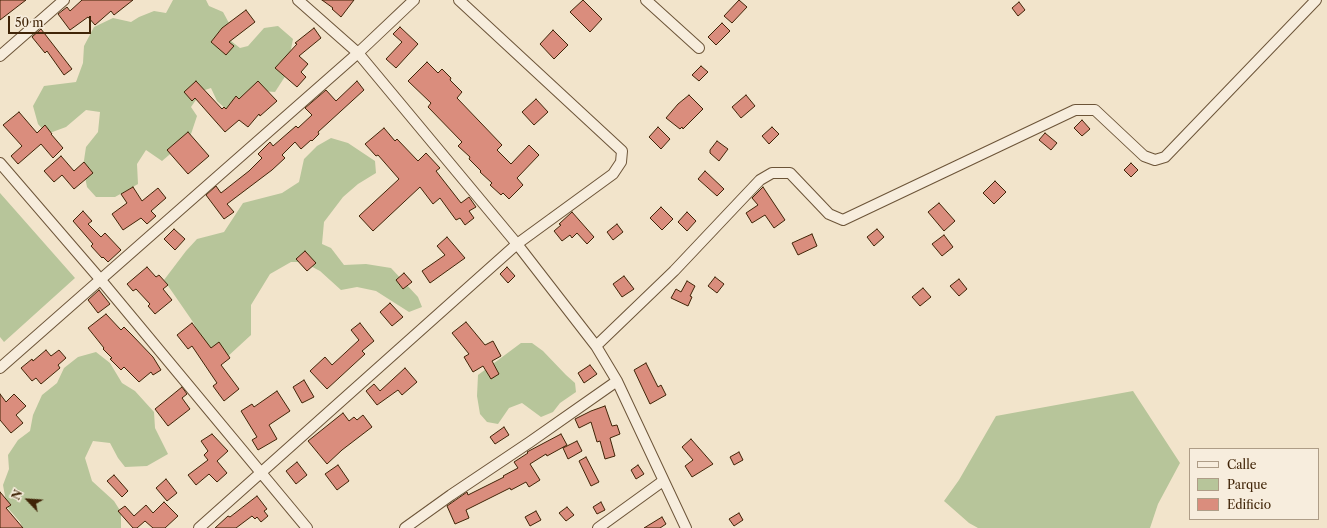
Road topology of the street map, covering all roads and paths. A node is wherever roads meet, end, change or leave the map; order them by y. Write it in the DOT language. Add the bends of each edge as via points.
graph roads {
  1 [pos="64,0"];
  2 [pos="298,0"];
  3 [pos="414,0"];
  4 [pos="459,0"];
  5 [pos="646,0"];
  6 [pos="1316,0"];
  7 [pos="699,48"];
  8 [pos="358,53"];
  9 [pos="0,56"];
  10 [pos="0,163"];
  11 [pos="518,244"];
  12 [pos="100,279"];
  13 [pos="596,346"];
  14 [pos="0,368"];
  15 [pos="617,381"];
  16 [pos="262,472"];
  17 [pos="663,481"];
  18 [pos="199,528"];
  19 [pos="307,528"];
  20 [pos="405,528"];
  21 [pos="598,528"];
  22 [pos="686,528"];
  1 -- 9 [label="street"];
  2 -- 8 [label="street"];
  3 -- 8 [label="street"];
  4 -- 11 [label="street" via="622,151 621,162 613,174"];
  5 -- 7 [label="street"];
  6 -- 13 [label="street" via="1165,157 1155,160 1144,156 1095,110 1075,110 843,220 829,214 790,173 772,173 760,180 674,271"];
  8 -- 11 [label="street"];
  8 -- 12 [label="street"];
  10 -- 12 [label="street"];
  11 -- 13 [label="street"];
  11 -- 16 [label="street"];
  12 -- 14 [label="street"];
  12 -- 16 [label="street"];
  13 -- 15 [label="street"];
  15 -- 17 [label="street"];
  15 -- 20 [label="street"];
  16 -- 18 [label="street"];
  16 -- 19 [label="street"];
  17 -- 21 [label="street"];
  17 -- 22 [label="street"];
}
